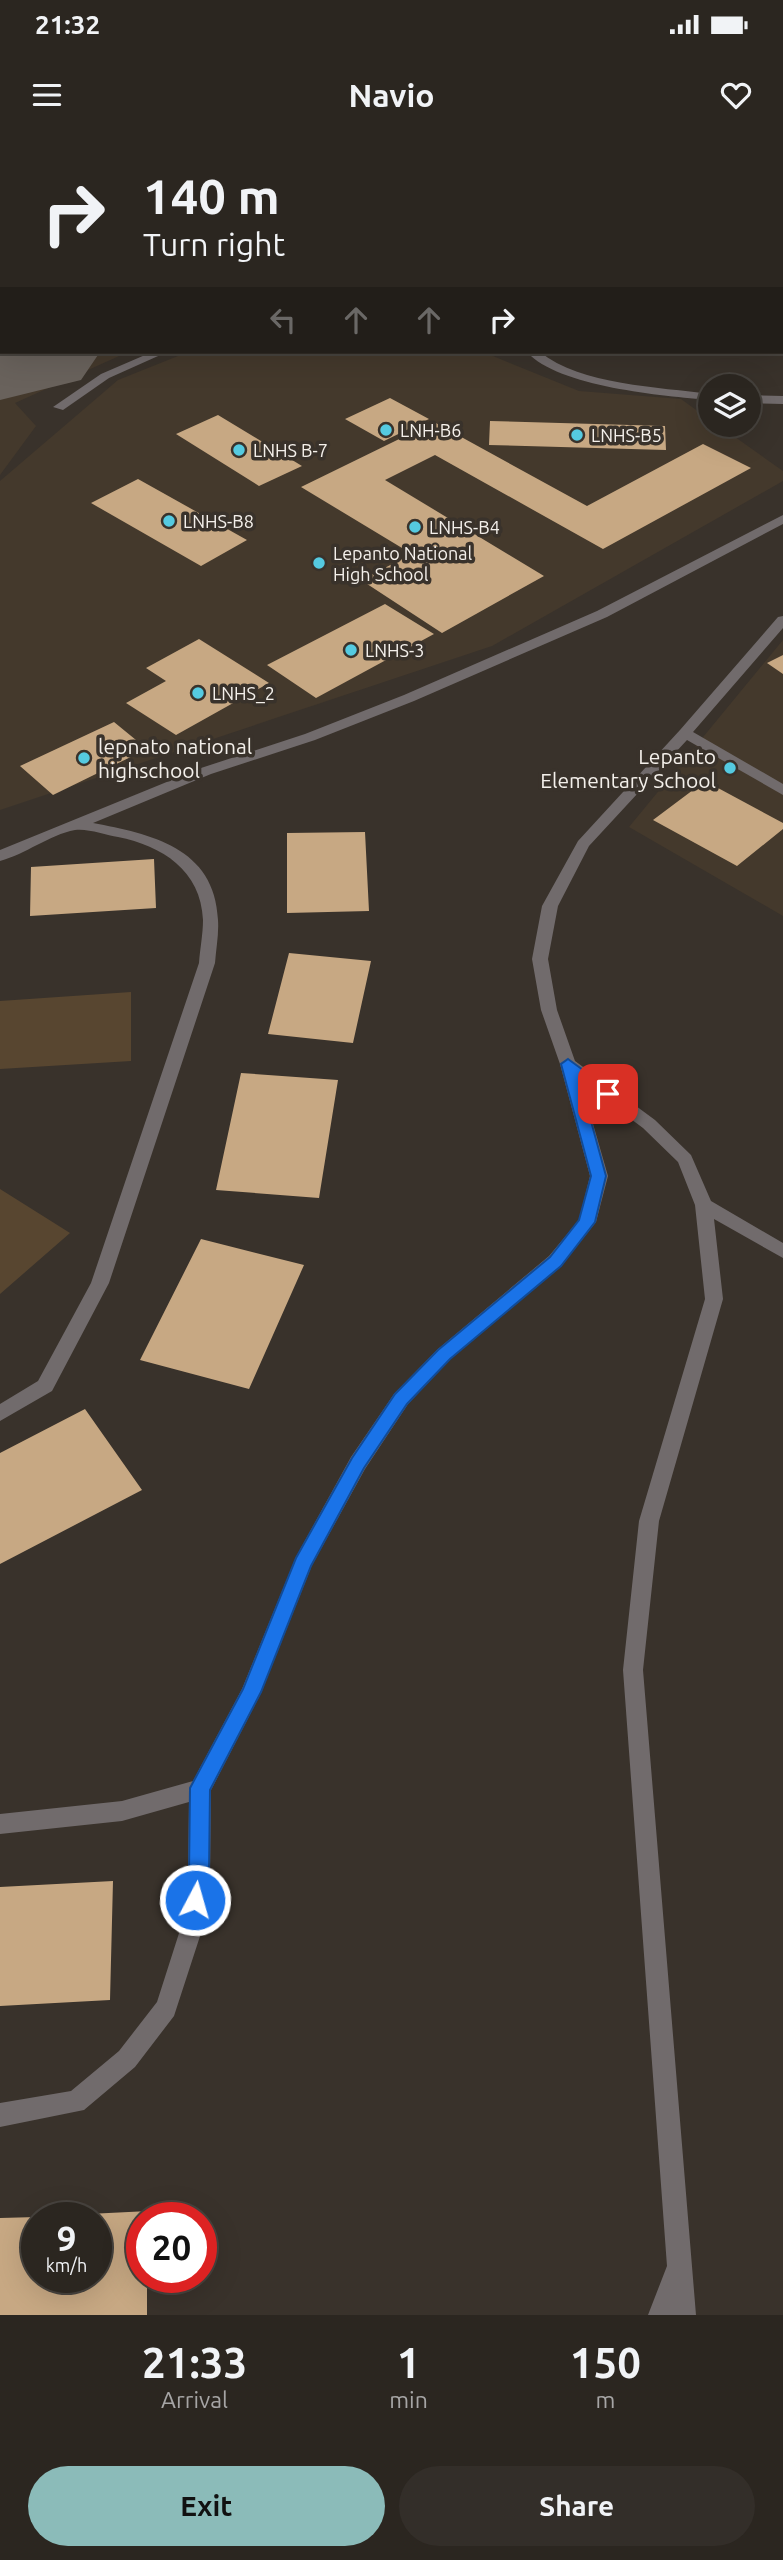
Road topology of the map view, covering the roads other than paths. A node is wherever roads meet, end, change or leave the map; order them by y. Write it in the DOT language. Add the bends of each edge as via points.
graph roads {
  1 [pos="156,354"];
  2 [pos="535,354"];
  3 [pos="698,395"];
  4 [pos="761,399"];
  5 [pos="783,400"];
  6 [pos="59,407"];
  7 [pos="783,519"];
  8 [pos="783,621"];
  9 [pos="685,733"];
  10 [pos="783,790"];
  11 [pos="76,825"];
  12 [pos="0,856"];
  13 [pos="568,1064"];
  14 [pos="704,1205"];
  15 [pos="783,1251"];
  16 [pos="0,1413"];
  17 [pos="200,1788"];
  18 [pos="0,1824"];
  19 [pos="0,2115"];
  20 [pos="680,2264"];
  21 [pos="661,2315"];
  22 [pos="683,2315"];
  1 -- 6 [label="street" via="105,376"];
  2 -- 3 [label="street" via="542,362 572,373"];
  4 -- 5 [label="street"];
  7 -- 11 [label="street" via="601,614 409,698 206,771"];
  8 -- 9 [label="street"];
  9 -- 10 [label="street"];
  9 -- 13 [label="street" via="583,844 550,906 540,959 549,1010"];
  11 -- 12 [label="street"];
  11 -- 16 [label="street" via="149,839 176,850 200,881 210,915 207,962 100,1283 45,1386"];
  13 -- 14 [label="street" via="649,1124 685,1159"];
  13 -- 17 [label="street" via="599,1176 587,1222 555,1261 444,1354 401,1399 358,1463 303,1563 251,1692"];
  14 -- 15 [label="street"];
  14 -- 20 [label="street" via="714,1299 649,1521 633,1670"];
  17 -- 18 [label="street" via="122,1811"];
  17 -- 19 [label="street" via="199,1874 191,1927 166,2008 127,2059 76,2102"];
  20 -- 21 [label="street"];
  20 -- 22 [label="street"];
}
